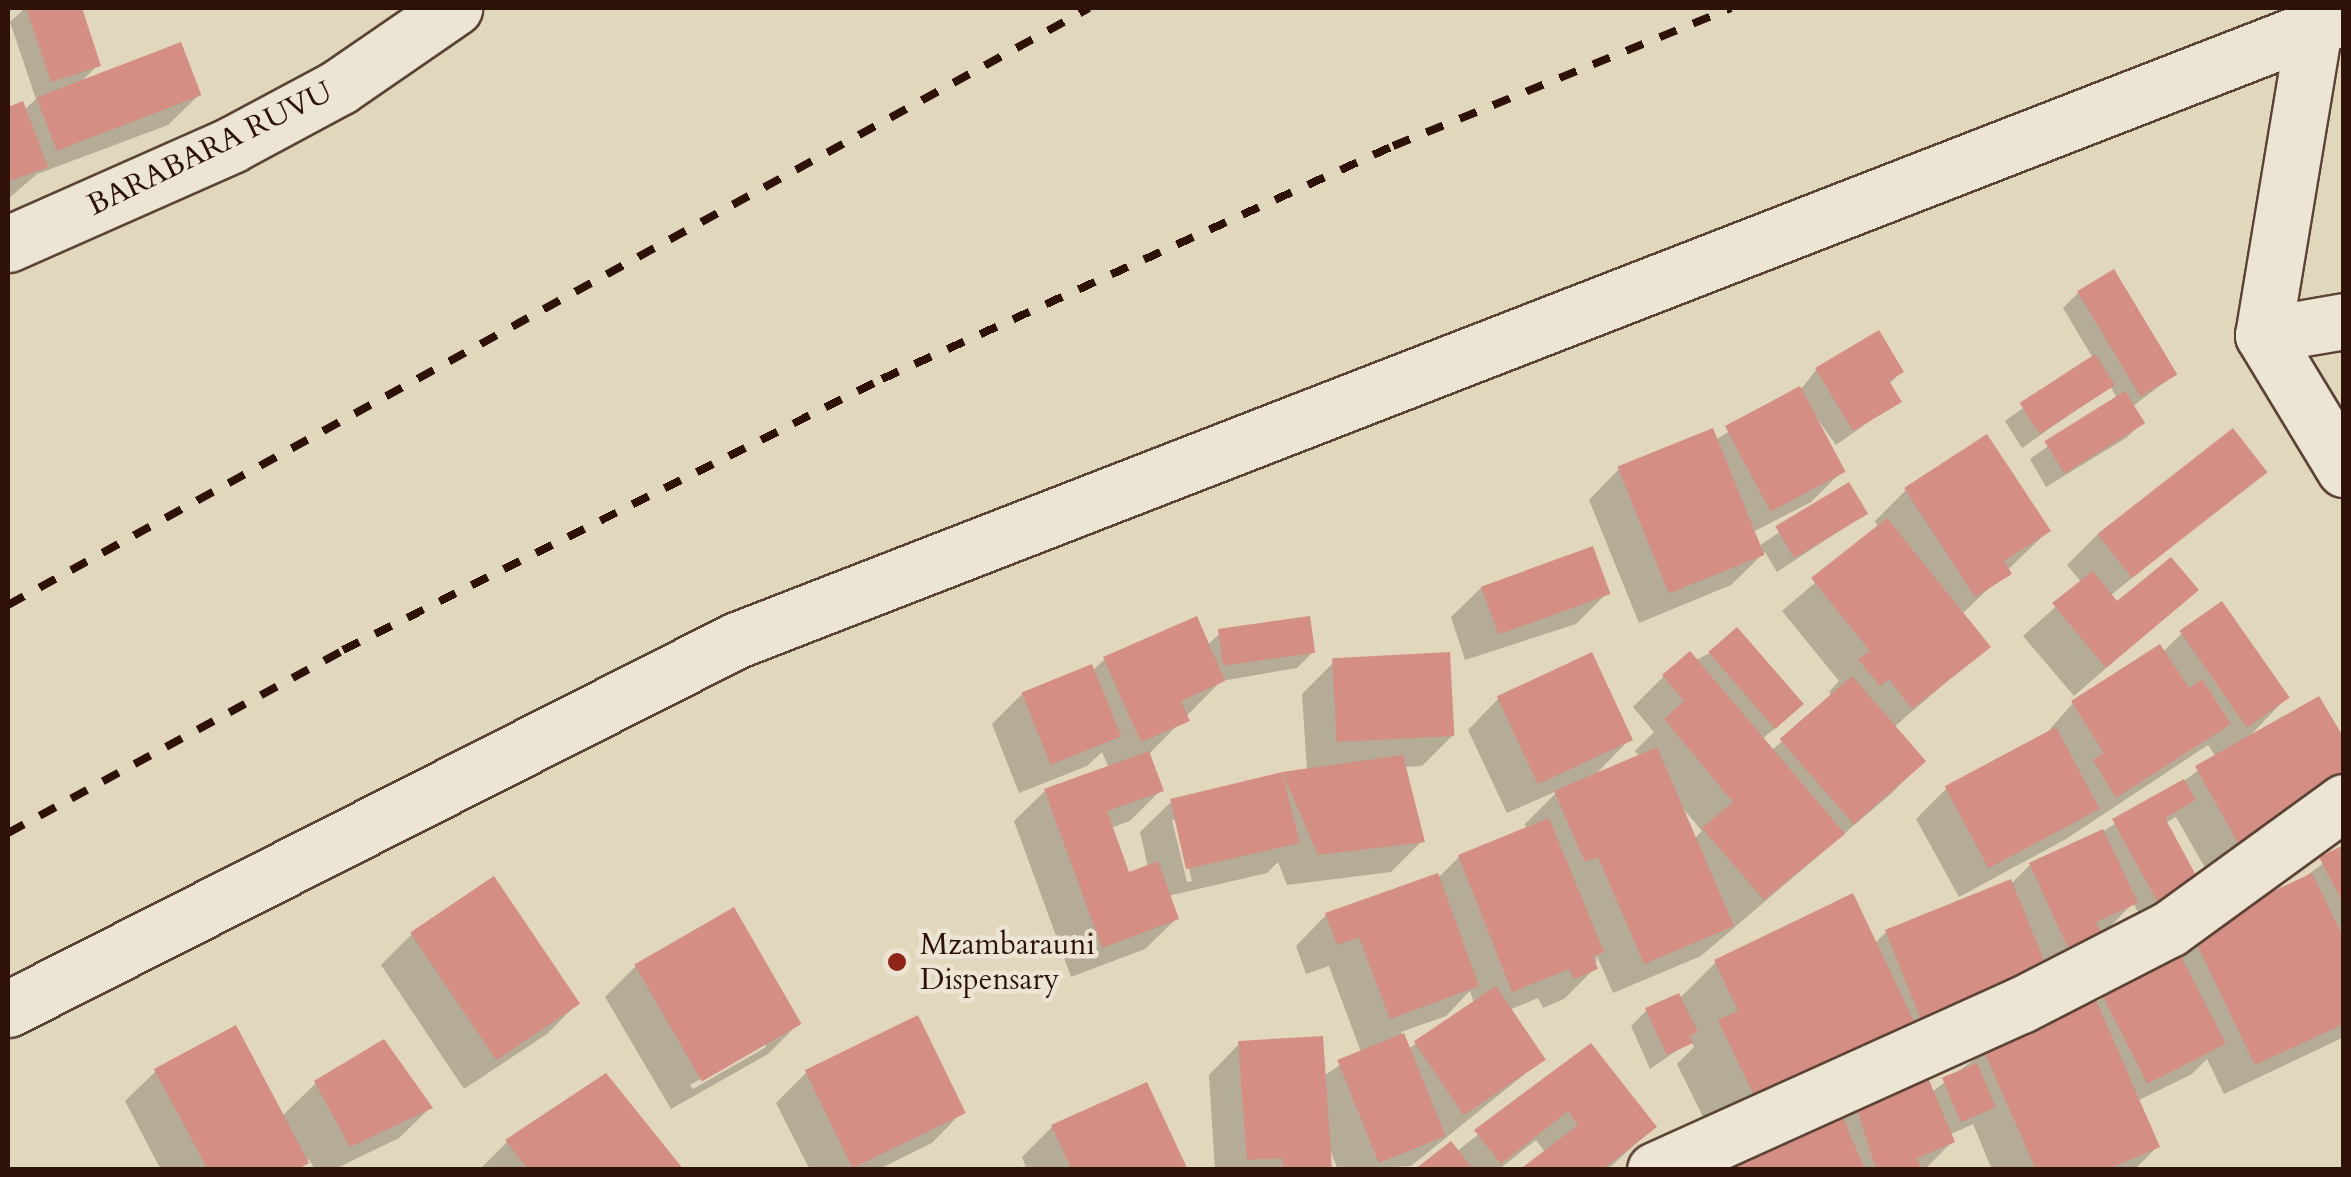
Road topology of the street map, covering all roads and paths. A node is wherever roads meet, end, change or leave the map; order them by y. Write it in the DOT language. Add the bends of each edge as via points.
graph roads {
  1 [pos="454,8"];
  2 [pos="2329,22"];
  3 [pos="8,244"];
  4 [pos="2344,321"];
  5 [pos="2264,335"];
  6 [pos="2344,470"];
  7 [pos="2344,802"];
  8 [pos="8,1009"];
  9 [pos="1655,1170"];
  1 -- 3 [label="street, BARABARA RUVU" via="339,87 231,145"];
  2 -- 5 [label="street"];
  2 -- 8 [label="street" via="736,640"];
  4 -- 5 [label="street"];
  5 -- 6 [label="street"];
  7 -- 9 [label="street" via="2168,929 2022,1005"];
}
